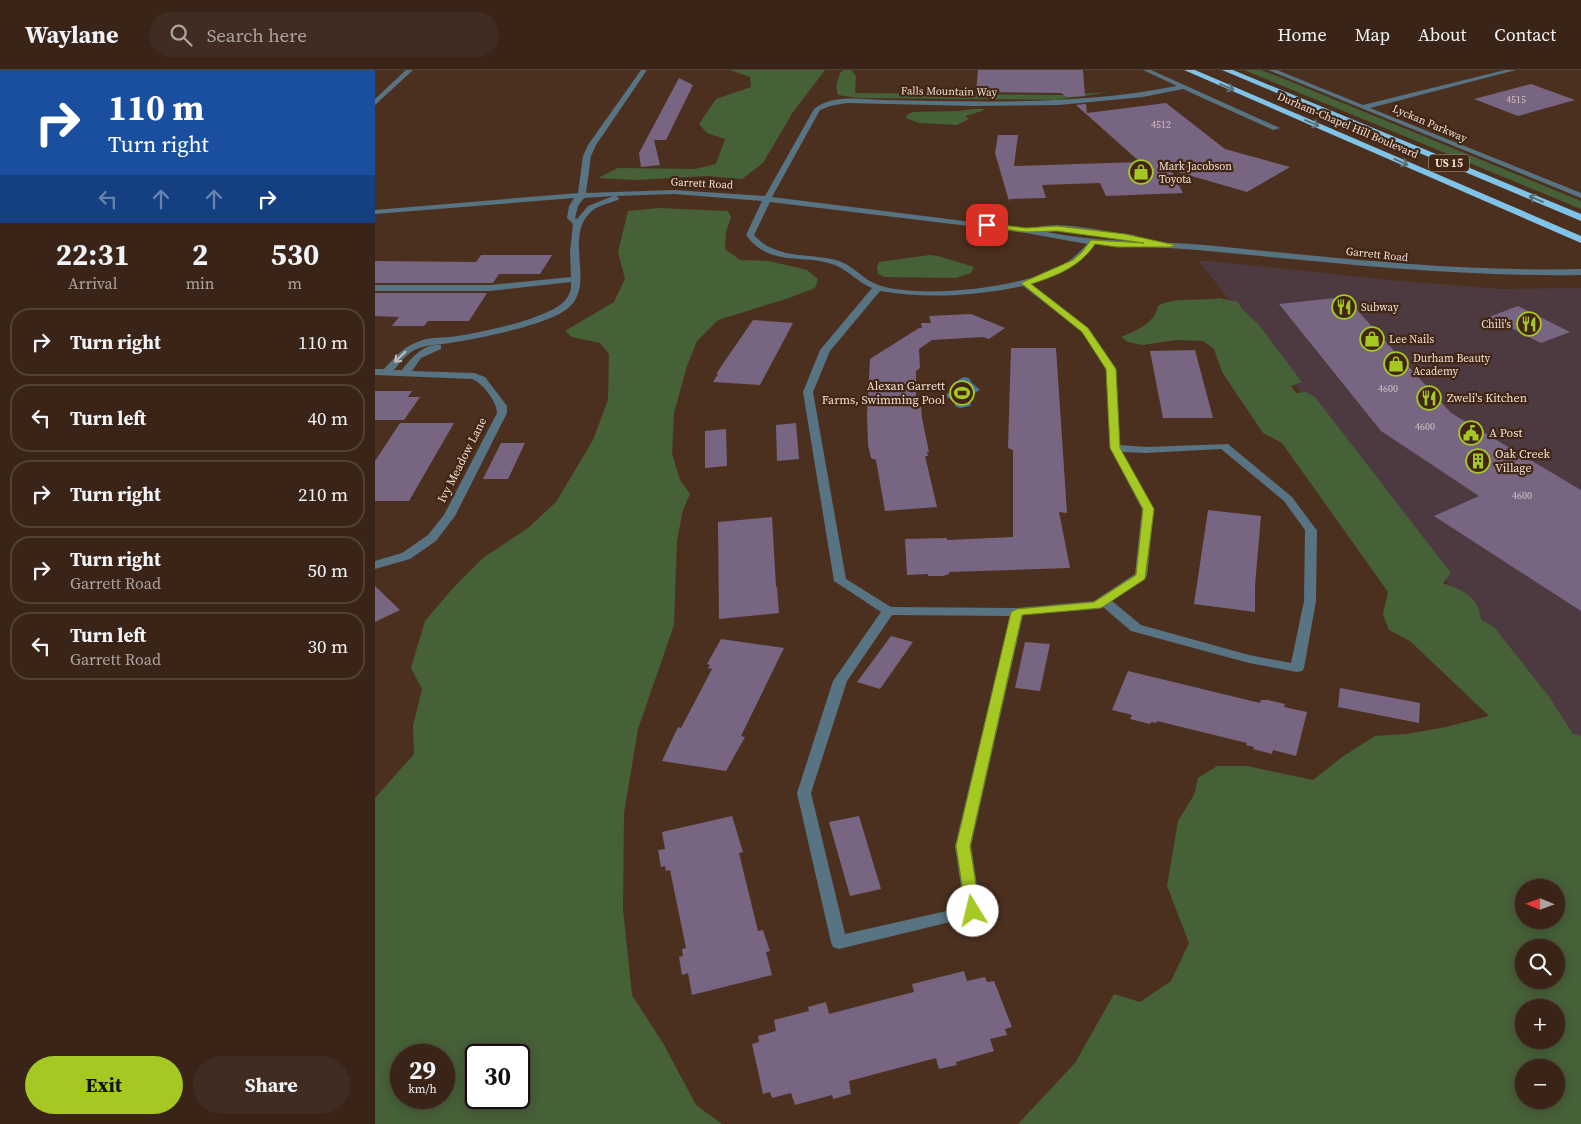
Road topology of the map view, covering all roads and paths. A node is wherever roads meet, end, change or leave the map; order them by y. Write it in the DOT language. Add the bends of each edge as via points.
graph roads {
  1 [pos="410,70"];
  2 [pos="644,70"];
  3 [pos="1146,70"];
  4 [pos="1188,70"];
  5 [pos="1210,70"];
  6 [pos="1226,70"];
  7 [pos="1271,70"];
  8 [pos="1513,70"];
  9 [pos="1184,87"];
  10 [pos="375,103"];
  11 [pos="1364,107"];
  12 [pos="1318,108"];
  13 [pos="1277,128"];
  14 [pos="635,193"];
  15 [pos="582,195"];
  16 [pos="1581,196"];
  17 [pos="767,199"];
  18 [pos="375,212"];
  19 [pos="1581,218"];
  20 [pos="577,224"];
  21 [pos="1026,230"];
  22 [pos="1581,240"];
  23 [pos="1093,242"];
  24 [pos="1171,245"];
  25 [pos="1581,272"];
  26 [pos="575,279"];
  27 [pos="1025,283"];
  28 [pos="375,288"];
  29 [pos="877,288"];
  30 [pos="451,340"];
  31 [pos="375,372"];
  32 [pos="387,372"];
  33 [pos="405,373"];
  34 [pos="1115,448"];
  35 [pos="375,565"];
  36 [pos="1104,600"];
  37 [pos="888,611"];
  38 [pos="1017,612"];
  1 -- 10 [label="street"];
  2 -- 15 [label="street" via="587,156"];
  3 -- 9 [label="street"];
  4 -- 22 [label="highway, Durham-Chapel Hill Boulevard / US 15, one-way"];
  5 -- 12 [label="highway"];
  6 -- 12 [label="highway, Durham-Chapel Hill Boulevard / US 15"];
  7 -- 11 [label="street, Lyckan Parkway"];
  8 -- 11 [label="street"];
  9 -- 13 [label="street"];
  9 -- 17 [label="street, Falls Mountain Way" via="1139,96 1043,104 847,101 828,104 814,113"];
  11 -- 16 [label="street, Lyckan Parkway"];
  19 -- 12 [label="highway, Durham-Chapel Hill Boulevard / US 15, one-way"];
  14 -- 15 [label="street, Garrett Road"];
  14 -- 17 [label="street, Garrett Road" via="702,193"];
  14 -- 20 [label="street" via="599,203"];
  15 -- 18 [label="street, Garrett Road"];
  15 -- 20 [label="street" via="574,202 572,210 571,218"];
  17 -- 21 [label="street, Garrett Road"];
  17 -- 29 [label="street, Falls Mountain Way" via="751,229 754,242 773,252 837,262"];
  20 -- 26 [label="street" via="573,252"];
  21 -- 23 [label="street, Garrett Road" via="1050,237"];
  21 -- 24 [label="street, Garrett Road" via="1057,228"];
  23 -- 24 [label="street, Garrett Road"];
  23 -- 27 [label="street" via="1076,262"];
  24 -- 25 [label="street, Garrett Road" via="1425,270"];
  26 -- 28 [label="street" via="491,288"];
  26 -- 30 [label="street" via="576,290 570,301 548,316"];
  27 -- 29 [label="street" via="935,294"];
  27 -- 34 [label="street" via="1085,330 1111,369"];
  29 -- 37 [label="street" via="825,350 807,392 841,581"];
  30 -- 32 [label="street, one-way" via="427,342 407,350"];
  30 -- 33 [label="street" via="419,356"];
  31 -- 32 [label="street, Ivy Meadow Lane"];
  32 -- 33 [label="street, Ivy Meadow Lane"];
  33 -- 35 [label="street, Ivy Meadow Lane" via="474,376 481,379 502,406 502,414 449,516 432,538 406,556"];
  34 -- 36 [label="street" via="1148,509 1141,576"];
  34 -- 36 [label="street" via="1146,450 1224,446 1288,499 1311,530 1310,602 1297,668 1249,659 1136,628"];
  36 -- 38 [label="street" via="1097,605"];
  37 -- 38 [label="street"];
  37 -- 38 [label="street" via="839,681 804,793 839,942 973,911 963,846"];
}
